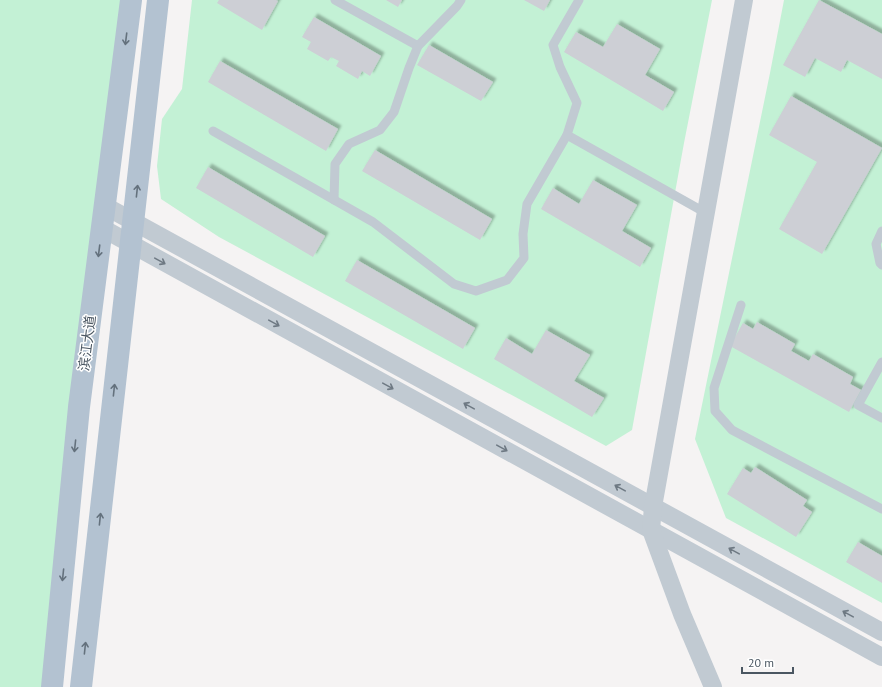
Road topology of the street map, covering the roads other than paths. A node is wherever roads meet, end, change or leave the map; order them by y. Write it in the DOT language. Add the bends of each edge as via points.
graph roads {
  1 [pos="131,0"];
  2 [pos="158,0"];
  3 [pos="335,0"];
  4 [pos="461,0"];
  5 [pos="579,0"];
  6 [pos="744,0"];
  7 [pos="418,46"];
  8 [pos="213,131"];
  9 [pos="567,136"];
  10 [pos="334,200"];
  11 [pos="105,206"];
  12 [pos="706,213"];
  13 [pos="133,222"];
  14 [pos="102,228"];
  15 [pos="882,231"];
  16 [pos="131,245"];
  17 [pos="882,265"];
  18 [pos="741,305"];
  19 [pos="882,362"];
  20 [pos="882,418"];
  21 [pos="653,507"];
  22 [pos="882,509"];
  23 [pos="651,530"];
  24 [pos="882,632"];
  25 [pos="882,657"];
  26 [pos="52,687"];
  27 [pos="81,687"];
  28 [pos="713,687"];
  1 -- 11 [label="main road, 滨江大道, one-way"];
  13 -- 2 [label="main road, one-way"];
  3 -- 7 [label="lane"];
  4 -- 7 [label="lane"];
  5 -- 9 [label="lane" via="553,45 576,103"];
  6 -- 12 [label="street"];
  7 -- 10 [label="lane" via="394,112 380,130 349,144 335,164"];
  8 -- 10 [label="lane"];
  9 -- 10 [label="lane" via="527,204 523,234 524,258 507,280 476,291 454,284 373,222"];
  9 -- 12 [label="lane"];
  11 -- 13 [label="street"];
  11 -- 14 [label="main road, 滨江大道"];
  12 -- 21 [label="street"];
  13 -- 16 [label="main road"];
  21 -- 13 [label="street, one-way"];
  14 -- 16 [label="street"];
  14 -- 26 [label="main road, 滨江大道, one-way" via="79,407"];
  15 -- 17 [label="lane" via="876,244"];
  16 -- 23 [label="street, one-way"];
  27 -- 16 [label="main road, one-way"];
  18 -- 22 [label="lane" via="714,388 715,412 732,430"];
  19 -- 20 [label="lane" via="858,405"];
  21 -- 23 [label="street"];
  24 -- 21 [label="street, one-way"];
  23 -- 25 [label="street"];
  23 -- 28 [label="street" via="682,614"];
}
